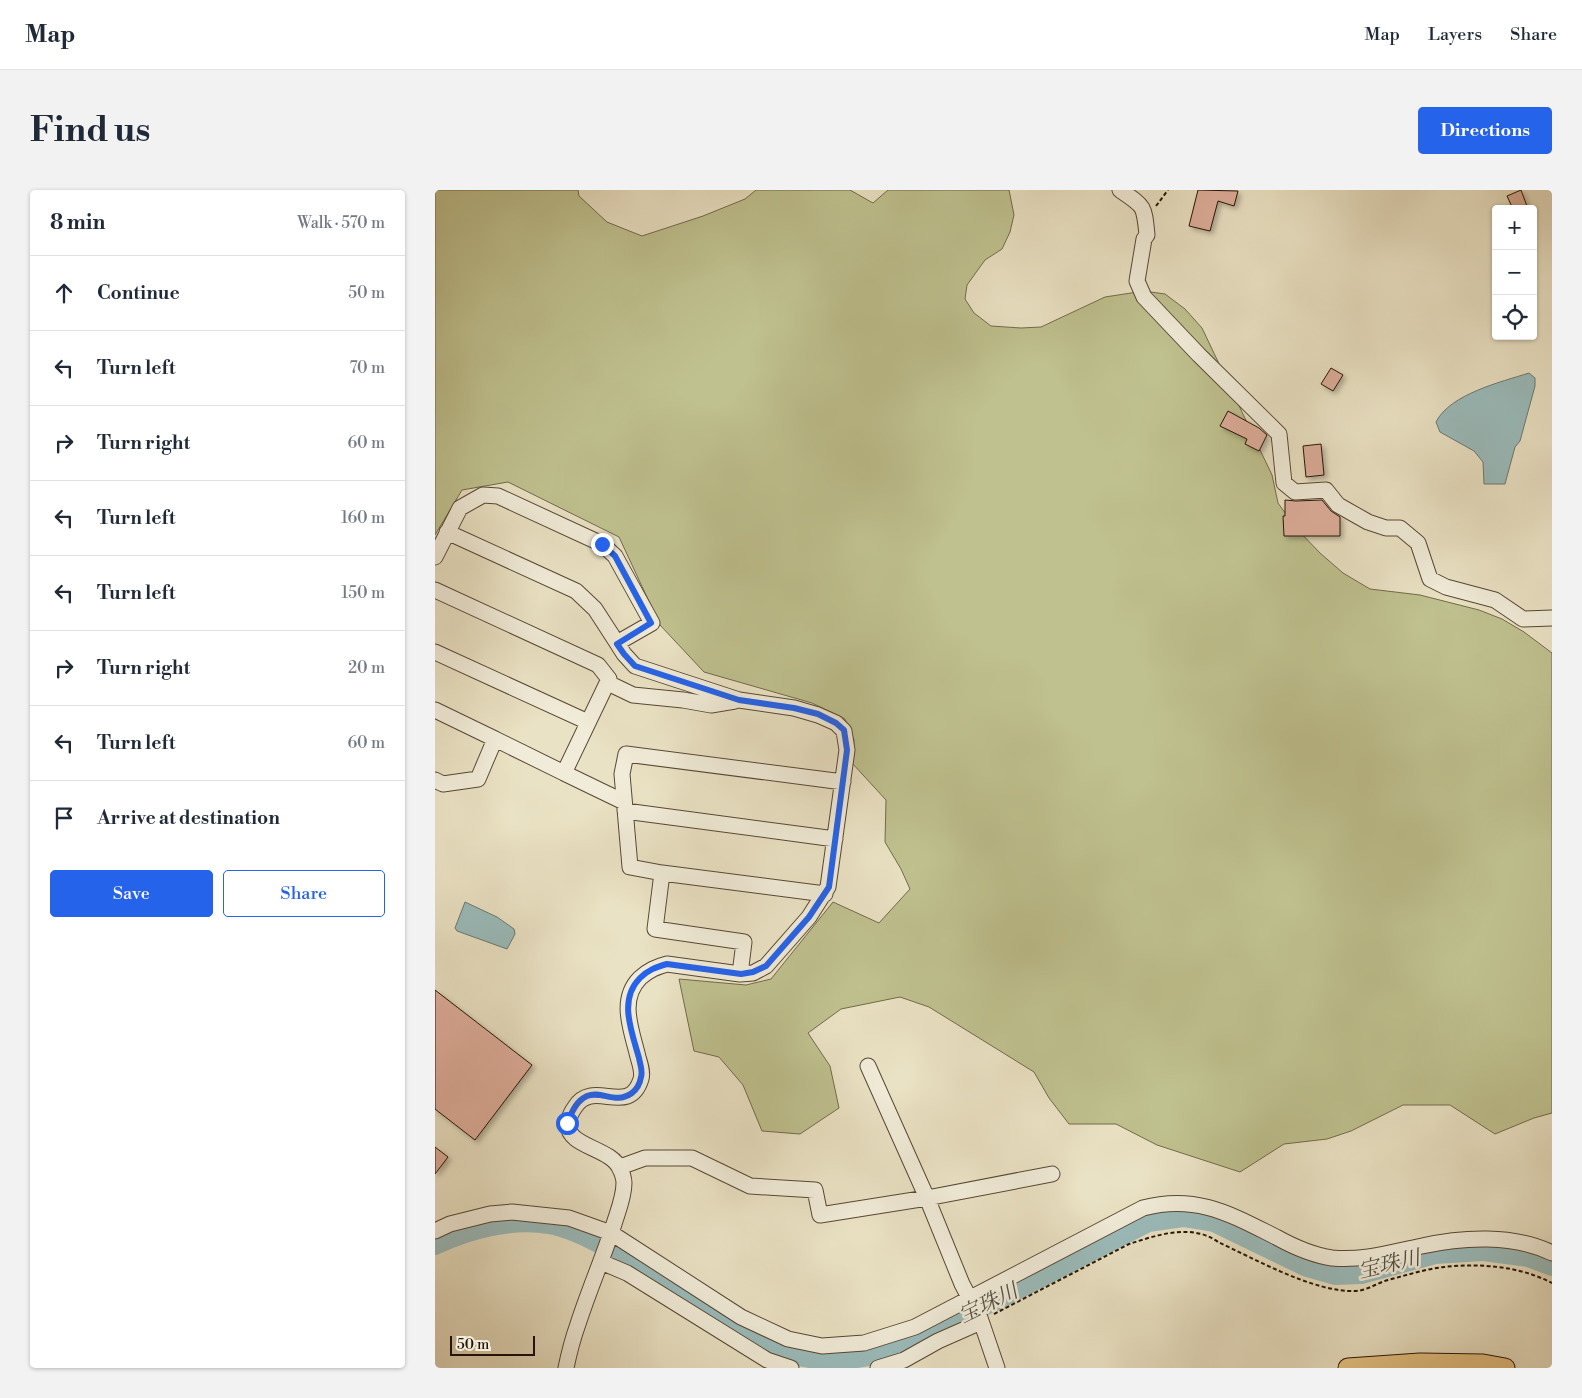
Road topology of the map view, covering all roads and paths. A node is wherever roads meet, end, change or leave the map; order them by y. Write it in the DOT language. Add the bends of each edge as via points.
graph roads {
  1 [pos="1120,190"];
  2 [pos="447,532"];
  3 [pos="435,557"];
  4 [pos="436,592"];
  5 [pos="1552,618"];
  6 [pos="617,644"];
  7 [pos="435,652"];
  8 [pos="608,683"];
  9 [pos="739,700"];
  10 [pos="435,710"];
  11 [pos="588,722"];
  12 [pos="495,739"];
  13 [pos="564,772"];
  14 [pos="435,780"];
  15 [pos="843,782"];
  16 [pos="625,807"];
  17 [pos="835,839"];
  18 [pos="662,873"];
  19 [pos="825,894"];
  20 [pos="741,974"];
  21 [pos="868,1066"];
  22 [pos="620,1167"];
  23 [pos="1052,1174"];
  24 [pos="927,1198"];
  25 [pos="435,1231"];
  26 [pos="610,1236"];
  27 [pos="1552,1253"];
  28 [pos="601,1260"];
  29 [pos="685,1280"];
  30 [pos="1552,1283"];
  31 [pos="971,1299"];
  32 [pos="684,1309"];
  33 [pos="980,1320"];
  34 [pos="1447,1365"];
  35 [pos="565,1368"];
  36 [pos="791,1368"];
  37 [pos="878,1368"];
  38 [pos="997,1368"];
  39 [pos="1347,1368"];
  40 [pos="1505,1368"];
  1 -- 5 [label="street" via="1140,204 1144,212 1147,235 1137,281 1144,297 1279,434 1285,483 1295,492 1327,490 1338,505 1368,522 1386,528 1401,528 1418,543 1430,579 1446,587 1495,600 1523,619"];
  2 -- 3 [label="street"];
  2 -- 6 [label="street" via="576,591 595,608"];
  2 -- 6 [label="street" via="460,508 483,495 498,496 602,544 615,556 651,623"];
  4 -- 8 [label="street" via="598,666"];
  6 -- 9 [label="street" via="635,666"];
  7 -- 11 [label="street"];
  8 -- 9 [label="street" via="633,696 711,705"];
  8 -- 11 [label="street"];
  9 -- 15 [label="street" via="794,708 836,723 844,730 846,741"];
  10 -- 12 [label="street"];
  11 -- 13 [label="street"];
  12 -- 13 [label="street"];
  12 -- 14 [label="street" via="478,779 443,784"];
  13 -- 16 [label="street"];
  15 -- 16 [label="street" via="626,754 622,774"];
  15 -- 17 [label="street"];
  16 -- 17 [label="street"];
  16 -- 18 [label="street" via="630,867"];
  17 -- 19 [label="street" via="829,887"];
  18 -- 19 [label="street"];
  18 -- 20 [label="street" via="655,929 744,942"];
  19 -- 20 [label="street" via="766,966"];
  20 -- 22 [label="street" via="667,964 648,971 635,984 627,1007 642,1072 638,1086 621,1098 586,1096 576,1104 567,1123 569,1132 579,1141 608,1155"];
  21 -- 24 [label="street"];
  22 -- 24 [label="street" via="645,1158 697,1159 750,1186 815,1190 820,1216"];
  22 -- 26 [label="street" via="624,1183"];
  23 -- 24 [label="street"];
  24 -- 31 [label="street"];
  25 -- 26 [label="street" via="472,1218 512,1212 569,1218"];
  26 -- 28 [label="street"];
  26 -- 29 [label="street"];
  27 -- 31 [label="street" via="1520,1243 1479,1239 1440,1242 1357,1259 1326,1257 1291,1245 1209,1207 1177,1202 1143,1208"];
  28 -- 32 [label="street"];
  28 -- 35 [label="street"];
  29 -- 31 [label="street" via="741,1317 788,1339 822,1346 864,1343 915,1326"];
  29 -- 32 [label="street"];
  30 -- 33 [label="path" via="1523,1272 1474,1265 1443,1267 1382,1281 1357,1291 1339,1290 1293,1276 1212,1238 1181,1232 1129,1244"];
  31 -- 33 [label="street"];
  32 -- 36 [label="street" via="767,1360"];
  33 -- 37 [label="street" via="904,1360"];
  33 -- 38 [label="street"];
  34 -- 39 [label="main road" via="1420,1363"];
  34 -- 40 [label="main road" via="1483,1364"];
}
